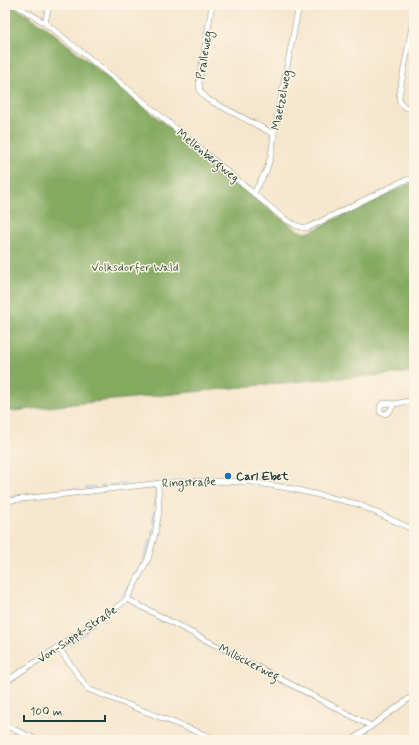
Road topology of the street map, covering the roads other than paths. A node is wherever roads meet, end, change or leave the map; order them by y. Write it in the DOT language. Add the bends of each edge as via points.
graph roads {
  1 [pos="16,5"];
  2 [pos="49,5"];
  3 [pos="212,5"];
  4 [pos="298,5"];
  5 [pos="414,15"];
  6 [pos="45,23"];
  7 [pos="414,110"];
  8 [pos="274,134"];
  9 [pos="414,178"];
  10 [pos="254,193"];
  11 [pos="414,400"];
  12 [pos="394,404"];
  13 [pos="158,483"];
  14 [pos="5,501"];
  15 [pos="414,530"];
  16 [pos="127,599"];
  17 [pos="58,647"];
  18 [pos="5,682"];
  19 [pos="414,695"];
  20 [pos="5,725"];
  21 [pos="371,726"];
  22 [pos="360,738"];
  23 [pos="37,740"];
  24 [pos="218,740"];
  25 [pos="352,740"];
  1 -- 6 [label="street, Mellenbergweg"];
  2 -- 6 [label="street"];
  3 -- 8 [label="street, Pralleweg" via="199,82 200,92 207,99"];
  4 -- 8 [label="street, Maetzelweg"];
  5 -- 7 [label="street" via="399,99 404,107"];
  6 -- 10 [label="street, Mellenbergweg"];
  8 -- 10 [label="street, Maetzelweg" via="266,171"];
  9 -- 10 [label="street, Mellenbergweg" via="307,228 297,226 282,217"];
  11 -- 12 [label="street"];
  13 -- 14 [label="street, Ringstraße"];
  13 -- 15 [label="street, Ringstraße" via="252,482 293,489 358,504"];
  13 -- 16 [label="street, Von-Suppé-Straße" via="159,511 155,534 148,559"];
  16 -- 17 [label="street, Von-Suppé-Straße"];
  16 -- 21 [label="street, Millöckerweg"];
  17 -- 18 [label="street, Von-Suppé-Straße"];
  17 -- 24 [label="street" via="88,689"];
  19 -- 21 [label="street"];
  20 -- 23 [label="street"];
  21 -- 22 [label="street"];
  22 -- 25 [label="street"];
}
